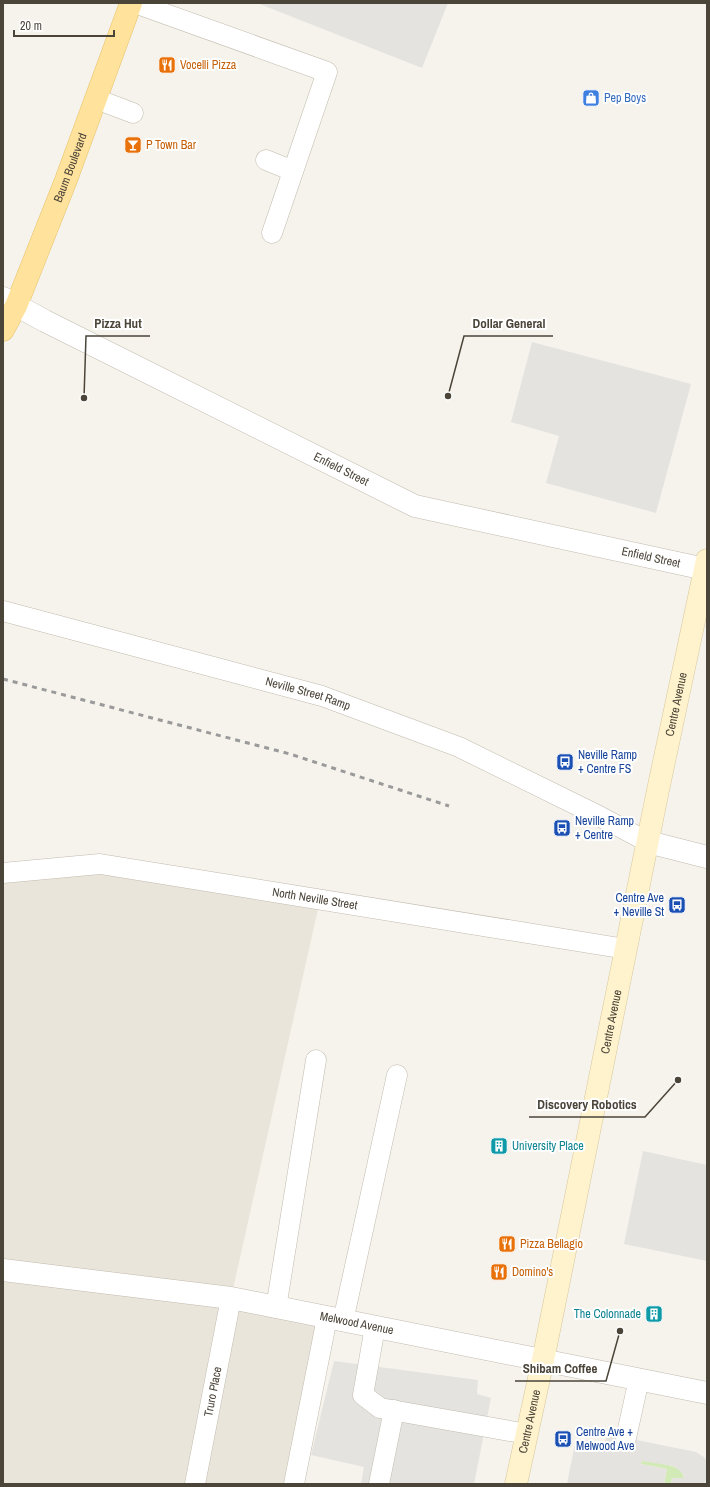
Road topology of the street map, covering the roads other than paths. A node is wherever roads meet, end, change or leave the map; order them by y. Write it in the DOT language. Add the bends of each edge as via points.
graph roads {
  1 [pos="131,3"];
  2 [pos="135,3"];
  3 [pos="96,99"];
  4 [pos="133,113"];
  5 [pos="266,160"];
  6 [pos="294,171"];
  7 [pos="272,233"];
  8 [pos="9,302"];
  9 [pos="3,330"];
  10 [pos="706,564"];
  11 [pos="3,611"];
  12 [pos="648,842"];
  13 [pos="707,857"];
  14 [pos="3,873"];
  15 [pos="626,949"];
  16 [pos="316,1060"];
  17 [pos="397,1075"];
  18 [pos="3,1270"];
  19 [pos="231,1298"];
  20 [pos="276,1308"];
  21 [pos="335,1319"];
  22 [pos="375,1327"];
  23 [pos="543,1360"];
  24 [pos="639,1379"];
  25 [pos="707,1393"];
  26 [pos="394,1410"];
  27 [pos="527,1434"];
  28 [pos="626,1438"];
  29 [pos="195,1484"];
  30 [pos="294,1484"];
  31 [pos="379,1484"];
  32 [pos="516,1484"];
  1 -- 3 [label="main road, Baum Boulevard"];
  2 -- 6 [label="lane" via="327,72"];
  3 -- 4 [label="lane"];
  3 -- 8 [label="main road, Baum Boulevard" via="66,180"];
  5 -- 6 [label="lane"];
  6 -- 7 [label="lane"];
  8 -- 9 [label="main road, Baum Boulevard"];
  8 -- 10 [label="street, Enfield Street" via="415,506"];
  10 -- 12 [label="main road, Centre Avenue"];
  11 -- 12 [label="lane, Neville Street Ramp" via="322,696 459,747"];
  12 -- 13 [label="street"];
  12 -- 15 [label="main road, Centre Avenue"];
  14 -- 15 [label="lane, North Neville Street" via="100,864"];
  15 -- 23 [label="main road, Centre Avenue"];
  16 -- 20 [label="lane"];
  17 -- 21 [label="lane"];
  18 -- 19 [label="street, Melwood Avenue"];
  19 -- 20 [label="street, Melwood Avenue"];
  19 -- 29 [label="lane, Truro Place"];
  20 -- 21 [label="street, Melwood Avenue"];
  21 -- 22 [label="street, Melwood Avenue"];
  21 -- 30 [label="lane"];
  22 -- 23 [label="street, Melwood Avenue"];
  22 -- 26 [label="lane" via="363,1396 380,1408"];
  23 -- 24 [label="street, Melwood Avenue"];
  23 -- 27 [label="main road, Centre Avenue"];
  24 -- 25 [label="street, Melwood Avenue"];
  24 -- 28 [label="lane"];
  26 -- 27 [label="lane"];
  26 -- 31 [label="lane"];
  27 -- 32 [label="main road, Centre Avenue"];
}
